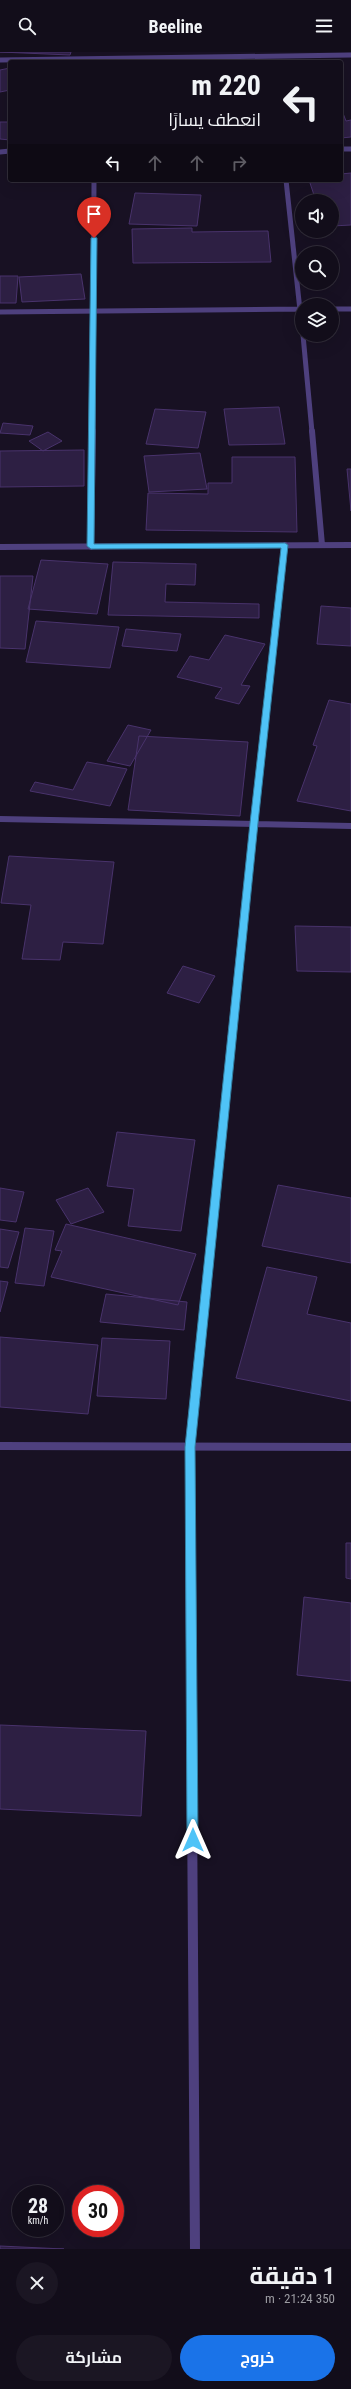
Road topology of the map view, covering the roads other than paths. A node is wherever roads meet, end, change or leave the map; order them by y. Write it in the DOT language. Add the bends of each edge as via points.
graph roads {
  1 [pos="98,52"];
  2 [pos="351,55"];
  3 [pos="0,60"];
  4 [pos="98,60"];
  5 [pos="94,182"];
  6 [pos="286,182"];
  7 [pos="300,298"];
  8 [pos="295,309"];
  9 [pos="339,309"];
  10 [pos="351,309"];
  11 [pos="95,311"];
  12 [pos="0,312"];
  13 [pos="303,342"];
  14 [pos="285,545"];
  15 [pos="322,545"];
  16 [pos="351,545"];
  17 [pos="91,546"];
  18 [pos="0,547"];
  19 [pos="0,819"];
  20 [pos="254,823"];
  21 [pos="351,826"];
  22 [pos="0,1446"];
  23 [pos="190,1447"];
  24 [pos="351,1447"];
  25 [pos="195,2249"];
  1 -- 4 [label="street"];
  2 -- 4 [label="street"];
  3 -- 4 [label="street"];
  5 -- 11 [label="street"];
  6 -- 7 [label="street"];
  8 -- 11 [label="street"];
  9 -- 10 [label="street"];
  11 -- 12 [label="street"];
  11 -- 17 [label="street"];
  13 -- 15 [label="street"];
  14 -- 15 [label="street"];
  14 -- 17 [label="street"];
  14 -- 20 [label="street"];
  15 -- 16 [label="street"];
  17 -- 18 [label="street"];
  19 -- 20 [label="street"];
  20 -- 21 [label="street"];
  20 -- 23 [label="street"];
  22 -- 23 [label="street"];
  23 -- 24 [label="street"];
  23 -- 25 [label="street"];
}
